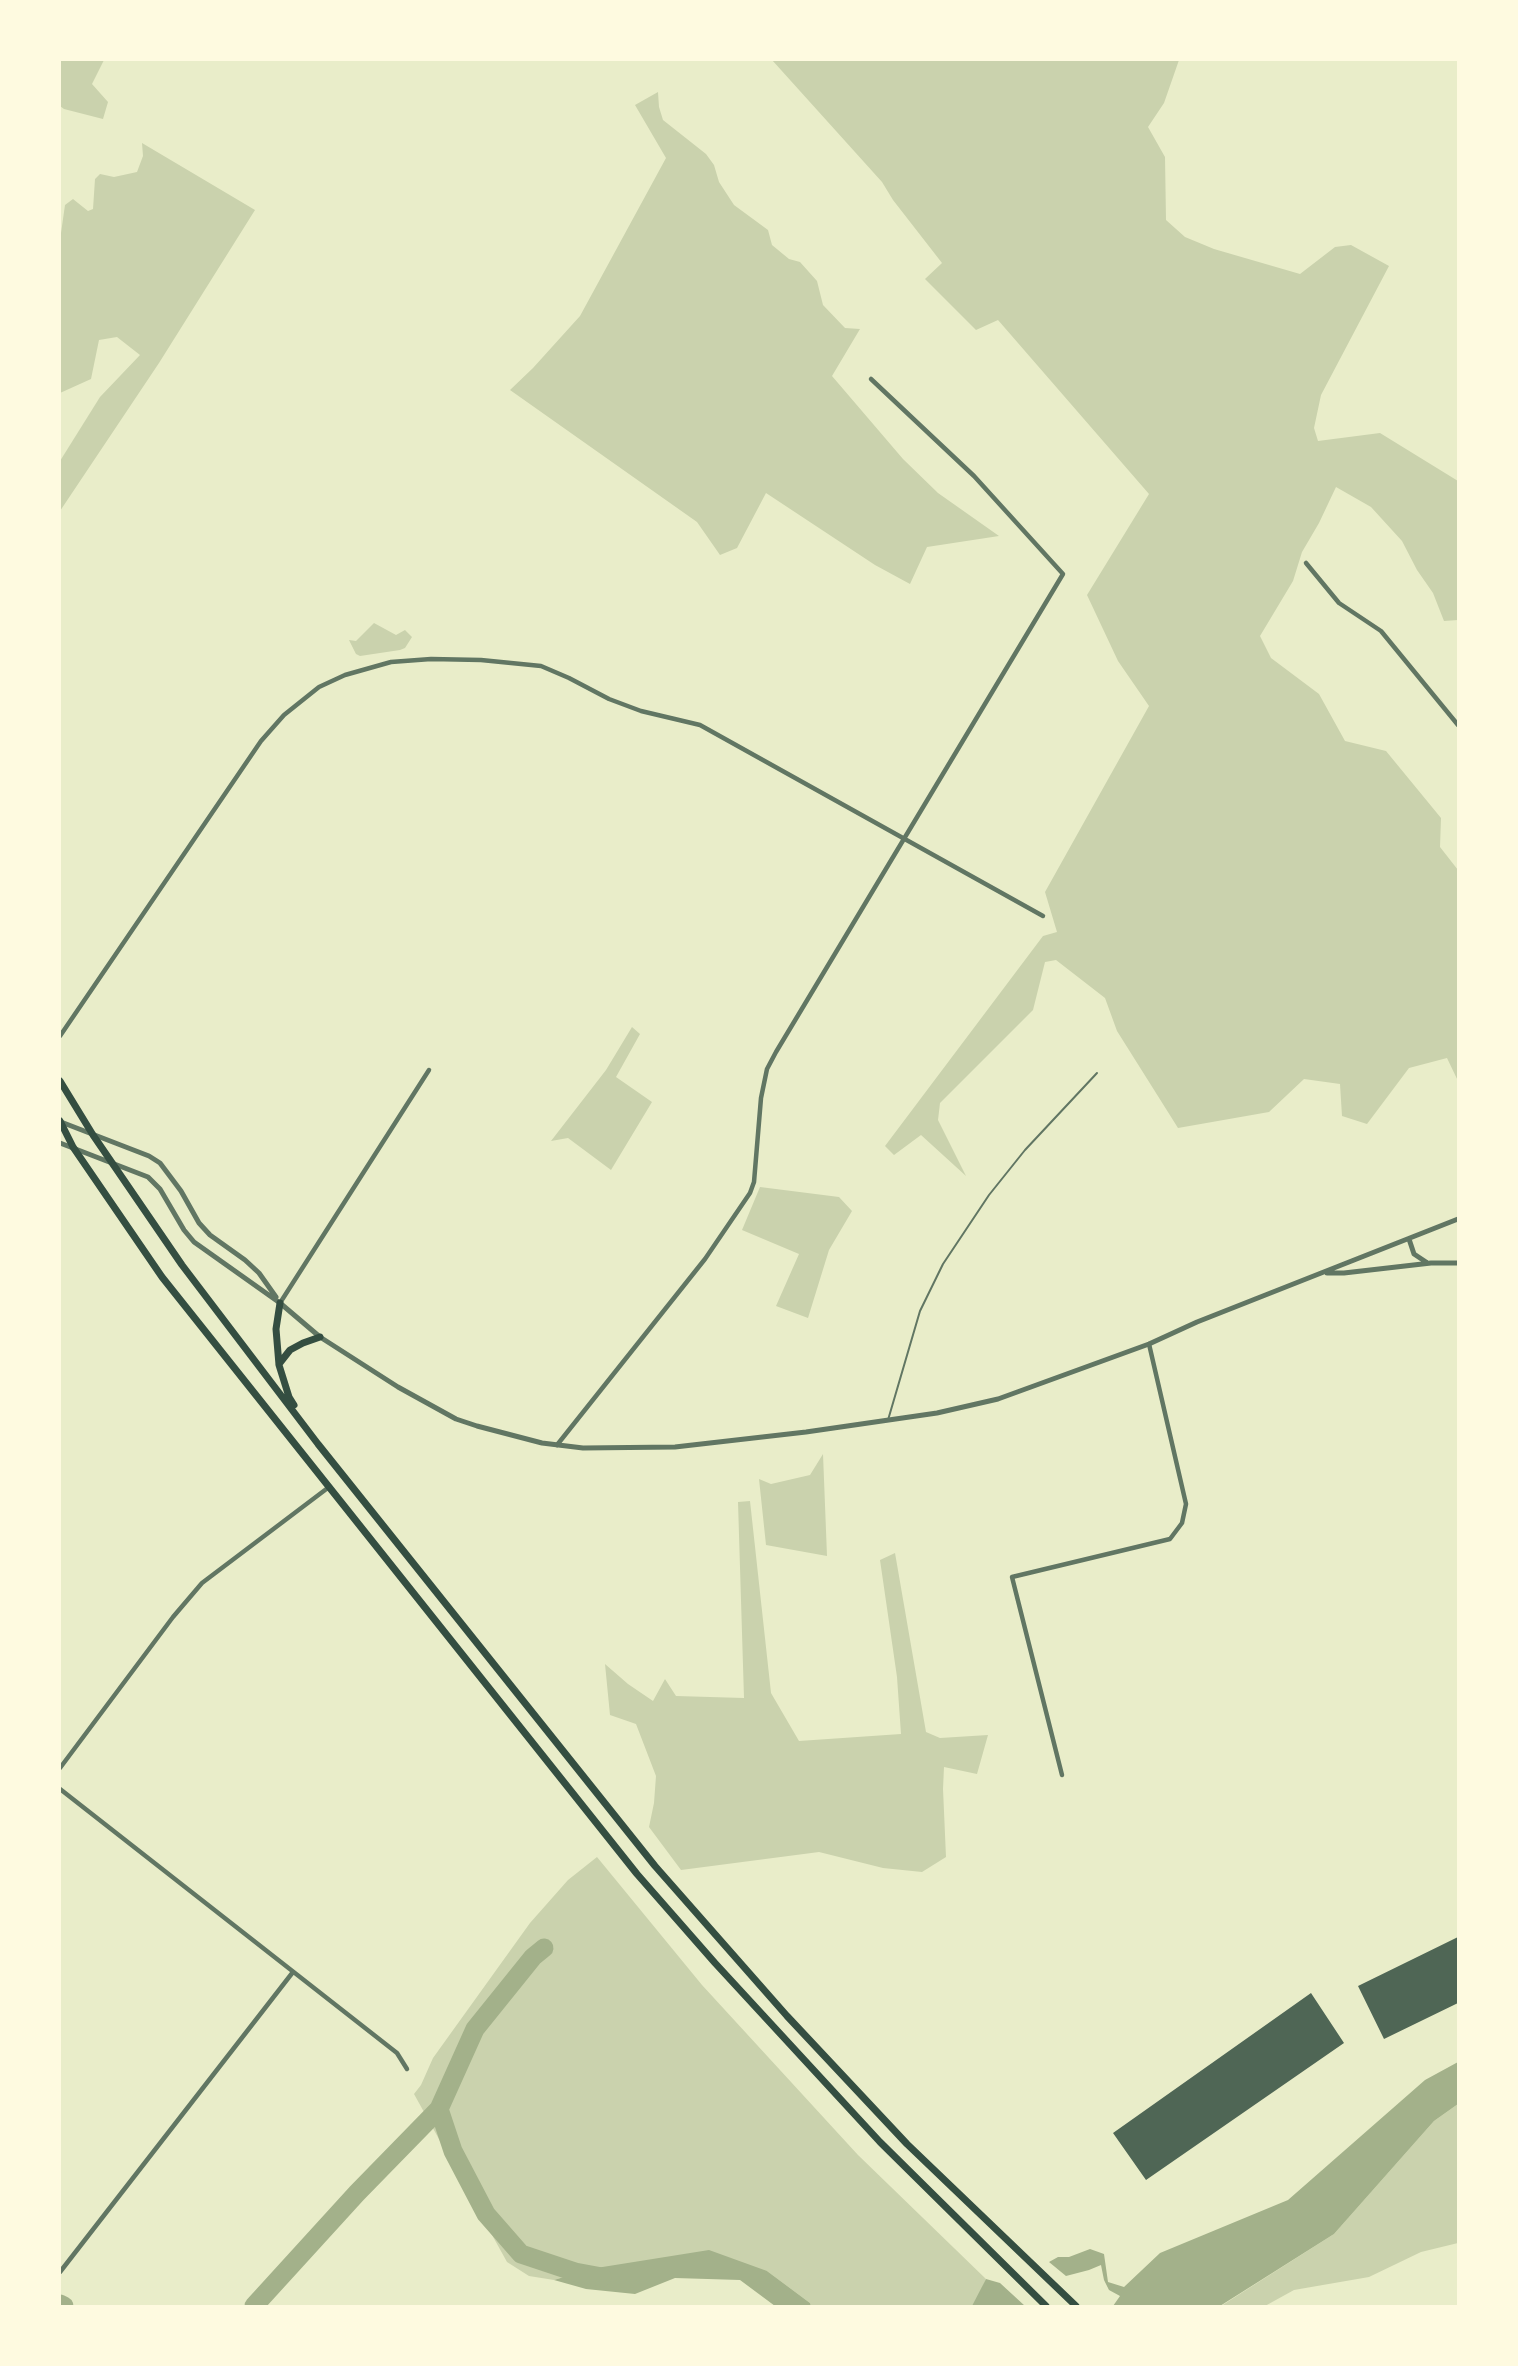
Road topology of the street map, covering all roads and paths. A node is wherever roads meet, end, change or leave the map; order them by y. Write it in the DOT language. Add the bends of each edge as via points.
graph roads {
  1 [pos="871,379"];
  2 [pos="1306,563"];
  3 [pos="1458,725"];
  4 [pos="904,839"];
  5 [pos="1043,916"];
  6 [pos="60,1036"];
  7 [pos="429,1070"];
  8 [pos="1097,1073"];
  9 [pos="60,1081"];
  10 [pos="60,1122"];
  11 [pos="93,1135"];
  12 [pos="60,1143"];
  13 [pos="73,1147"];
  14 [pos="113,1163"];
  15 [pos="1458,1219"];
  16 [pos="1409,1238"];
  17 [pos="1431,1263"];
  18 [pos="1458,1263"];
  19 [pos="1323,1273"];
  20 [pos="280,1303"];
  21 [pos="320,1337"];
  22 [pos="1149,1345"];
  23 [pos="279,1365"];
  24 [pos="888,1420"];
  25 [pos="318,1444"];
  26 [pos="557,1445"];
  27 [pos="329,1487"];
  28 [pos="60,1768"];
  29 [pos="1062,1775"];
  30 [pos="60,1789"];
  31 [pos="293,1972"];
  32 [pos="408,2069"];
  33 [pos="60,2272"];
  34 [pos="1046,2306"];
  35 [pos="1076,2306"];
  1 -- 4 [label="street" via="974,476 1063,574"];
  2 -- 3 [label="street" via="1339,603 1381,631"];
  4 -- 5 [label="street"];
  4 -- 6 [label="street" via="700,725 619,703 541,666 481,660 391,662 319,687 284,715 261,741"];
  4 -- 26 [label="street" via="767,1069 750,1193 705,1259"];
  7 -- 20 [label="street"];
  8 -- 24 [label="lane" via="1018,1159 943,1264 920,1311"];
  9 -- 11 [label="highway"];
  10 -- 11 [label="street"];
  10 -- 13 [label="highway"];
  11 -- 14 [label="highway"];
  11 -- 20 [label="street" via="160,1163 210,1236 260,1273"];
  12 -- 13 [label="street"];
  13 -- 14 [label="street"];
  13 -- 27 [label="highway" via="162,1277"];
  14 -- 20 [label="street" via="148,1177 194,1242"];
  14 -- 25 [label="highway" via="182,1265"];
  15 -- 16 [label="street"];
  16 -- 17 [label="street" via="1417,1258"];
  16 -- 19 [label="street"];
  17 -- 18 [label="street"];
  17 -- 19 [label="street"];
  19 -- 22 [label="street"];
  20 -- 21 [label="street"];
  20 -- 23 [label="highway" via="276,1329"];
  21 -- 23 [label="highway" via="290,1350"];
  21 -- 26 [label="street" via="456,1419"];
  22 -- 24 [label="street" via="998,1399"];
  22 -- 29 [label="street" via="1186,1504 1182,1523 1170,1539 1012,1577"];
  23 -- 25 [label="highway" via="289,1397"];
  24 -- 26 [label="street" via="676,1447"];
  25 -- 35 [label="highway" via="655,1866 731,1954 907,2144"];
  27 -- 28 [label="street" via="202,1583"];
  27 -- 34 [label="highway" via="715,1964 855,2115"];
  30 -- 31 [label="street"];
  31 -- 32 [label="street" via="397,2053"];
  31 -- 33 [label="street"];
}
